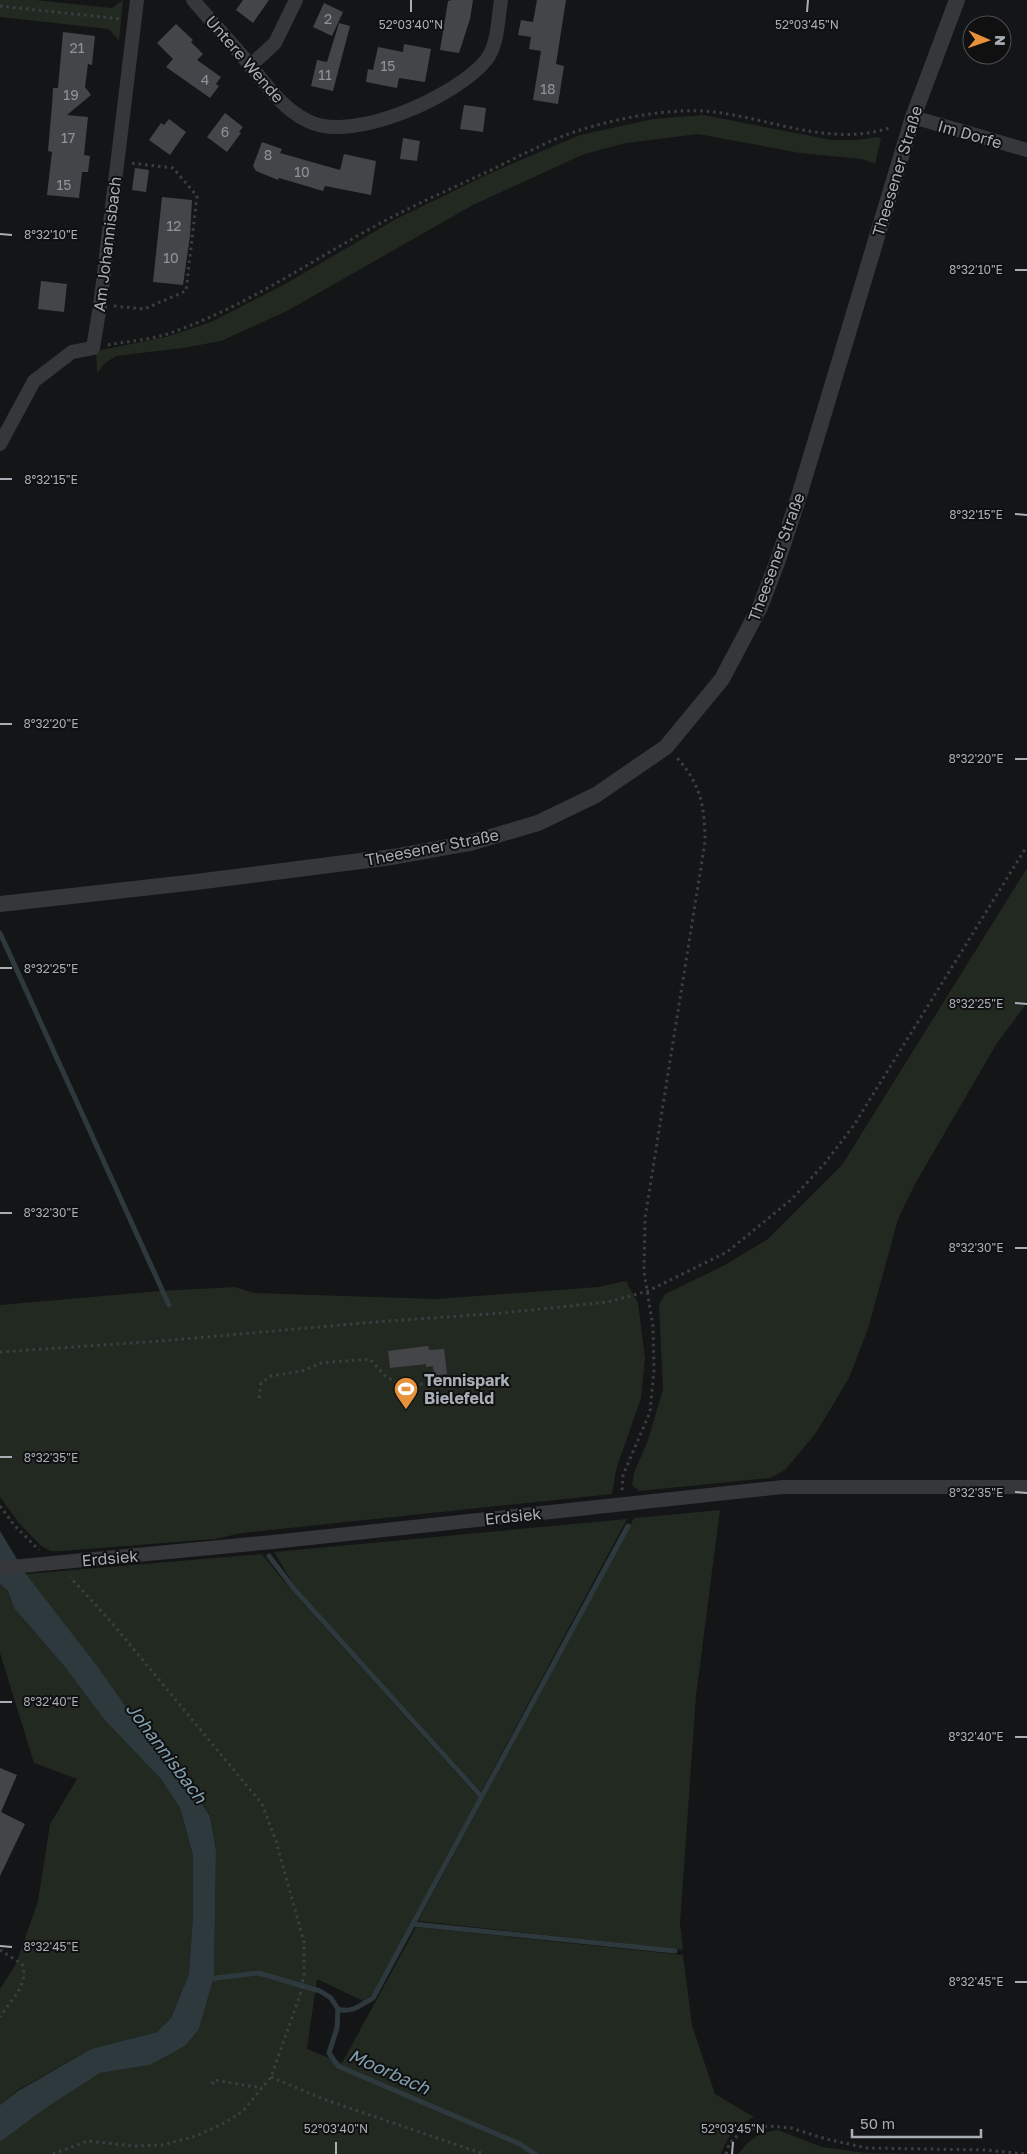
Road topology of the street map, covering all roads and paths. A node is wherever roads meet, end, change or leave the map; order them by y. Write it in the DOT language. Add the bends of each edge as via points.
graph roads {
  1 [pos="137,0"];
  2 [pos="193,0"];
  3 [pos="296,0"];
  4 [pos="500,0"];
  5 [pos="957,0"];
  6 [pos="0,6"];
  7 [pos="134,21"];
  8 [pos="250,66"];
  9 [pos="913,117"];
  10 [pos="1027,150"];
  11 [pos="117,162"];
  12 [pos="100,306"];
  13 [pos="93,348"];
  14 [pos="0,444"];
  15 [pos="666,747"];
  16 [pos="1027,846"];
  17 [pos="0,904"];
  18 [pos="648,1291"];
  19 [pos="0,1352"];
  20 [pos="467,1368"];
  21 [pos="259,1398"];
  22 [pos="1027,1487"];
  23 [pos="622,1504"];
  24 [pos="0,1506"];
  25 [pos="55,1563"];
  26 [pos="0,1568"];
  27 [pos="0,1950"];
  28 [pos="0,2017"];
  29 [pos="271,2077"];
  30 [pos="212,2084"];
  31 [pos="262,2088"];
  32 [pos="53,2154"];
  33 [pos="484,2154"];
  34 [pos="726,2154"];
  35 [pos="1025,2154"];
  1 -- 7 [label="street, Am Johannisbach"];
  2 -- 8 [label="street, Untere Wende"];
  3 -- 8 [label="street" via="275,43"];
  4 -- 8 [label="street, Untere Wende" via="488,58 451,89 409,111 377,122 346,127 309,122 273,95"];
  5 -- 9 [label="street, Theesener Straße"];
  6 -- 7 [label="path"];
  7 -- 11 [label="street, Am Johannisbach"];
  9 -- 10 [label="street, Im Dorfe"];
  9 -- 13 [label="path" via="890,128 852,136 713,112 666,112 578,131 397,214 220,314 168,334"];
  9 -- 15 [label="street, Theesener Straße" via="799,496 760,607 722,679"];
  11 -- 12 [label="street, Am Johannisbach"];
  11 -- 12 [label="path" via="173,168 197,196 186,291 144,308"];
  12 -- 13 [label="street, Am Johannisbach"];
  13 -- 14 [label="street" via="72,352 34,381"];
  15 -- 17 [label="street, Theesener Straße" via="596,795 538,823 470,843 392,857"];
  15 -- 18 [label="path" via="683,765 698,791 705,815 706,842 645,1218 644,1272"];
  16 -- 18 [label="path" via="854,1125 825,1163 792,1199 727,1252"];
  18 -- 19 [label="path" via="608,1302 502,1313"];
  18 -- 23 [label="path" via="654,1353 650,1412 623,1475"];
  20 -- 21 [label="path" via="456,1379 417,1385 399,1384 385,1376 370,1359 321,1363 302,1371 271,1376 261,1383"];
  22 -- 23 [label="street, Erdsiek" via="783,1487"];
  23 -- 25 [label="street, Erdsiek"];
  24 -- 25 [label="path" via="25,1537"];
  25 -- 26 [label="street, Erdsiek"];
  25 -- 29 [label="path" via="112,1623 262,1804 276,1841 304,1942 300,1995"];
  27 -- 28 [label="path" via="22,1964 24,1975 23,1983"];
  29 -- 31 [label="path"];
  29 -- 33 [label="path" via="326,2100"];
  30 -- 31 [label="path" via="214,2080"];
  31 -- 32 [label="path" via="243,2111 196,2136 162,2145 134,2146 88,2141"];
  34 -- 35 [label="path" via="729,2144 743,2130 767,2126 791,2128 867,2148 987,2150"];
}
